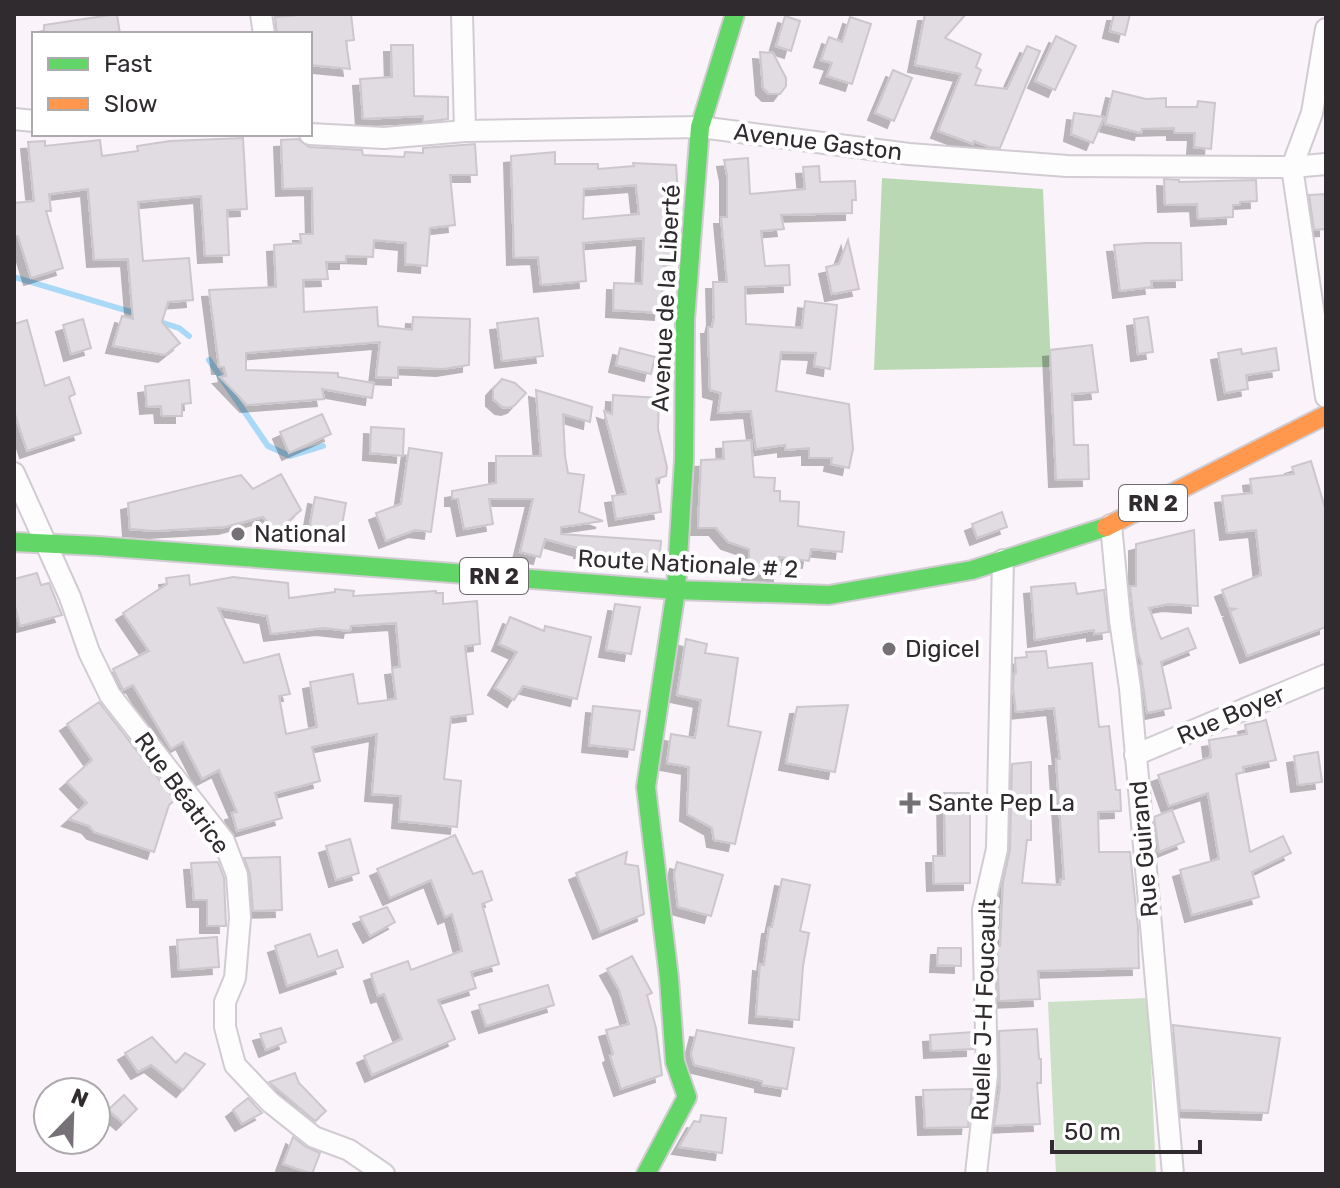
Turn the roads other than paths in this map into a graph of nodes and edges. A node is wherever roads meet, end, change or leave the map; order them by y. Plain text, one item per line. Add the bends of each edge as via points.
1 (462, 14) edge
2 (735, 14) edge
3 (1326, 29) edge
4 (700, 127) junction
5 (465, 131) junction
6 (312, 134) edge
7 (1326, 164) edge
8 (1292, 167) junction
9 (1326, 397) edge
10 (1326, 415) edge
11 (14, 473) edge
12 (1111, 525) junction
13 (14, 542) edge
14 (45, 543) junction
15 (1003, 560) junction
16 (676, 590) junction
17 (1326, 675) edge
18 (1135, 755) junction
19 (384, 1174) edge
20 (646, 1174) edge
21 (976, 1174) edge
22 (1173, 1174) edge

1 - 5 street
2 - 4 main road, Avenue de la Liberté
3 - 8 street via 1312,113
4 - 5 street, Avenue Gaston
4 - 8 street, Avenue Gaston via 909,154 1067,166
4 - 16 main road, Avenue de la Liberté via 685,320
5 - 6 street, Avenue Gaston via 384,138
7 - 8 street, Avenue Gaston
8 - 9 street
10 - 12 main road, Route Nationale # 2 / RN 2
11 - 14 street, Rue Béatrice
12 - 15 main road, Route Nationale # 2 / RN 2
12 - 18 street, Rue Guirand
13 - 14 main road, Route Nationale # 2 / RN 2
14 - 16 main road, Route Nationale # 2 / RN 2
14 - 19 street, Rue Béatrice via 110,695 224,841 237,875 235,978 225,1002 235,1065 314,1137 349,1150
15 - 16 main road, Route Nationale # 2 / RN 2 via 829,595
15 - 21 street, Ruelle J-H Foucault via 997,849 983,910 987,1075
16 - 20 main road, Avenue de la Liberté via 646,787 675,1062 687,1097
17 - 18 street, Rue Boyer
18 - 22 street, Rue Guirand

